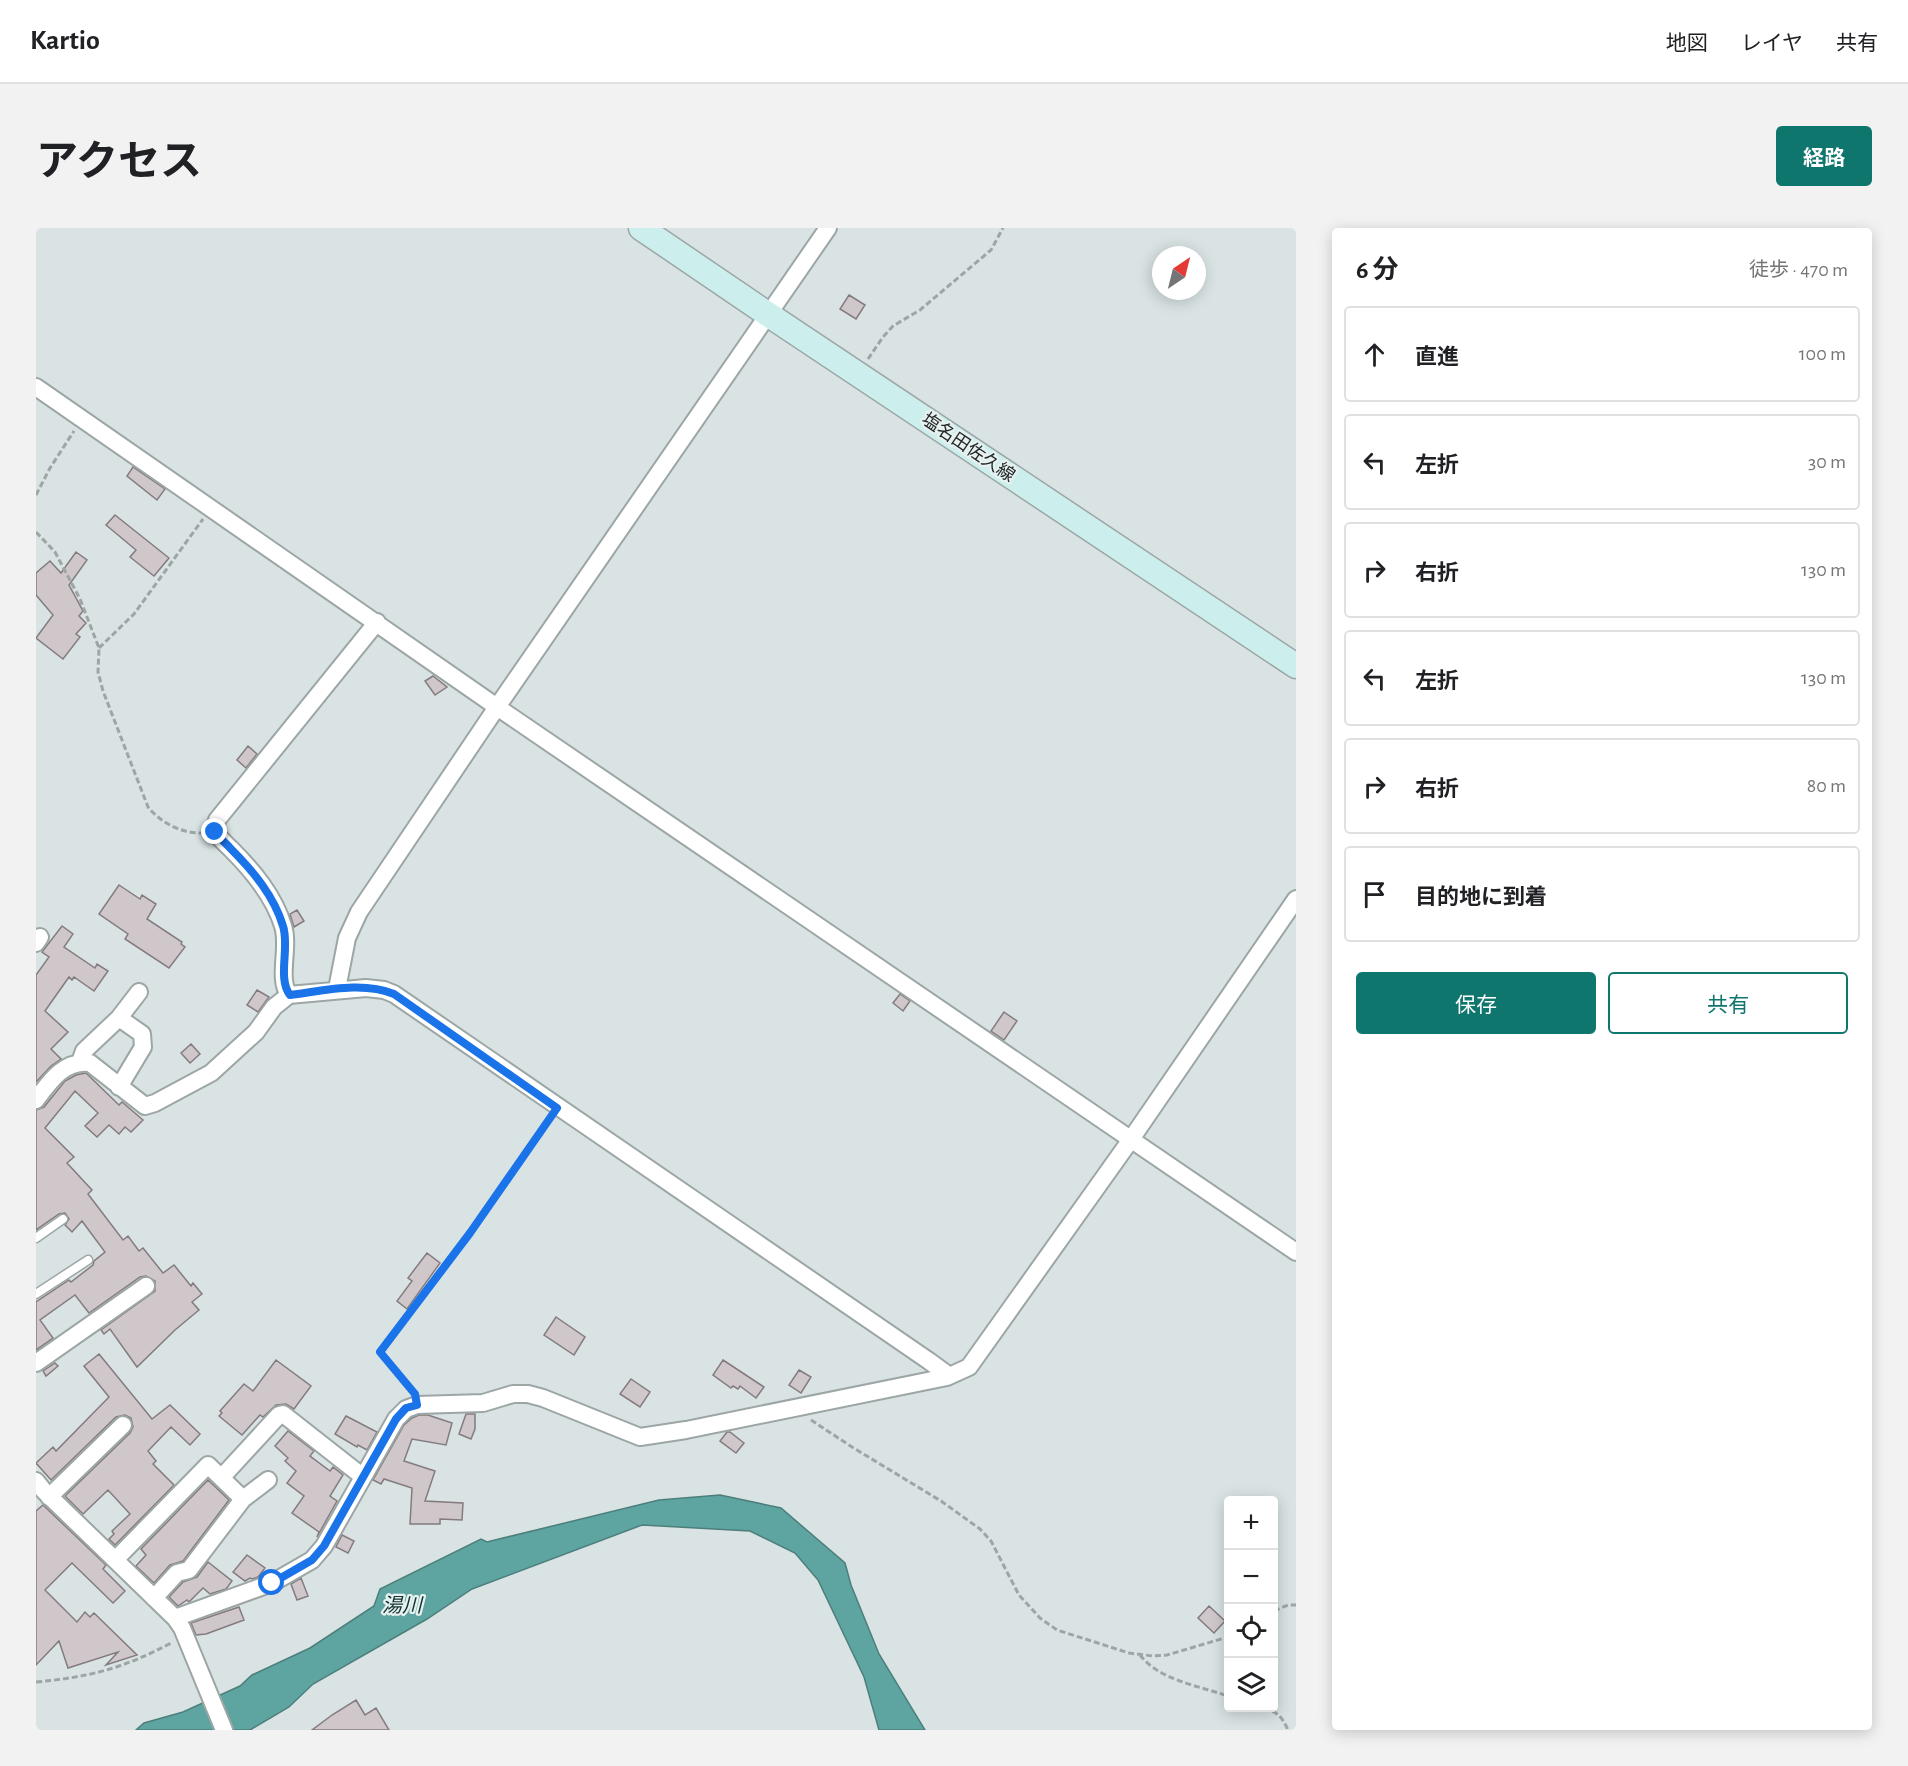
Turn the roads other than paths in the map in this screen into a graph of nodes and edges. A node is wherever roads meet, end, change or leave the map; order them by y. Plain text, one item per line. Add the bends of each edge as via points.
1 (641, 228) edge
2 (828, 228) edge
3 (769, 315) junction
4 (36, 387) edge
5 (377, 622) junction
6 (1294, 661) edge
7 (497, 707) junction
8 (1296, 899) edge
9 (337, 989) junction
10 (139, 992) dead end
11 (290, 995) junction
12 (119, 1018) junction
13 (80, 1062) junction
14 (119, 1087) junction
15 (36, 1100) edge
16 (1131, 1139) junction
17 (63, 1219) dead end
18 (36, 1238) edge
19 (1296, 1252) edge
20 (88, 1260) dead end
21 (146, 1286) dead end
22 (36, 1294) edge
23 (36, 1363) edge
24 (948, 1377) junction
25 (123, 1425) dead end
26 (362, 1476) junction
27 (222, 1477) junction
28 (268, 1480) dead end
29 (41, 1492) edge
30 (243, 1499) junction
31 (115, 1560) junction
32 (154, 1598) junction
33 (175, 1618) junction
34 (224, 1730) edge

1 - 3 main road, 塩名田佐久線
2 - 3 street
3 - 6 main road, 塩名田佐久線
3 - 7 street
4 - 5 street
5 - 7 street
5 - 11 street via 217,820 215,832 273,900 284,928 284,979
7 - 9 street via 359,912 347,938
7 - 16 street
8 - 16 street
9 - 11 street
9 - 24 street via 375,988 394,994
10 - 12 street
11 - 14 street via 211,1073 145,1106
12 - 13 street via 84,1051
12 - 14 street via 142,1034 143,1047
13 - 14 street via 90,1064
13 - 15 street via 53,1077
16 - 19 street
16 - 24 street via 976,1360
17 - 18 lane
20 - 22 lane
21 - 23 street
24 - 26 street via 640,1437 528,1394 483,1403 417,1405 406,1408 396,1419
25 - 29 street
26 - 27 street via 283,1414
26 - 33 street via 324,1546 312,1560 272,1583
27 - 30 street
27 - 31 street via 208,1465
28 - 30 street
29 - 31 street
30 - 32 street via 189,1570 177,1573
31 - 32 street
32 - 33 street
33 - 34 street

